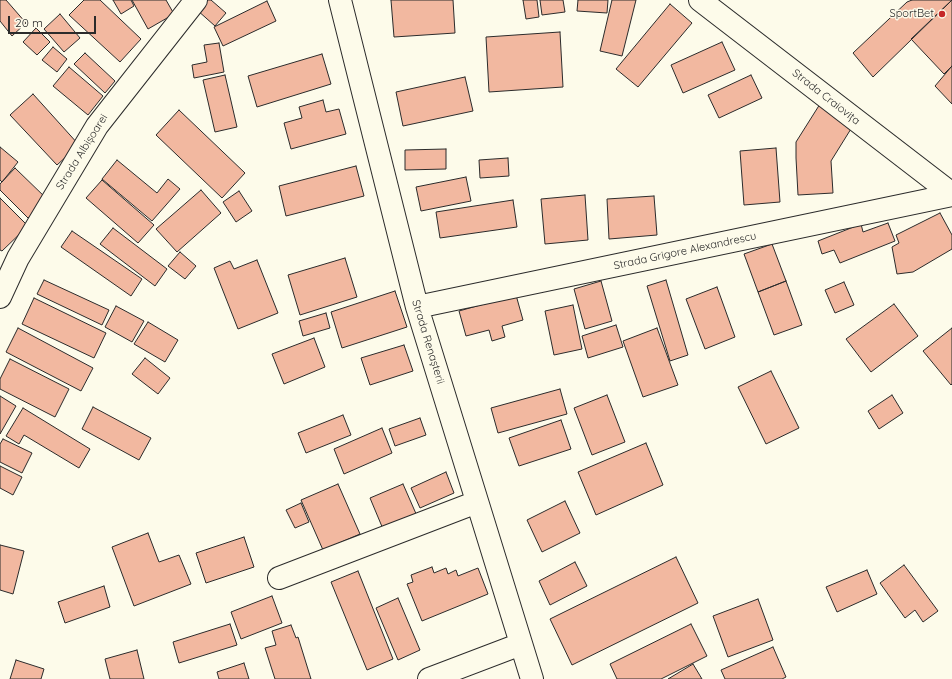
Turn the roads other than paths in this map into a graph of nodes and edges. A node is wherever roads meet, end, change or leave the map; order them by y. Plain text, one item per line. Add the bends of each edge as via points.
1 (196, 0) edge
2 (340, 0) edge
3 (700, 0) edge
4 (952, 195) edge
5 (0, 297) edge
6 (417, 307) junction
7 (478, 502) junction
8 (278, 578) dead end
9 (521, 644) junction
10 (430, 679) edge
11 (532, 679) edge

1 - 5 street, Strada Albișoarei via 97,126 18,258
2 - 6 street, Strada Renașterii
3 - 4 street, Strada Craiovița
4 - 6 street, Strada Grigore Alexandrescu
6 - 7 street, Strada Renașterii
7 - 8 street
7 - 9 street, Strada Renașterii
9 - 10 street
9 - 11 street, Strada Renașterii

